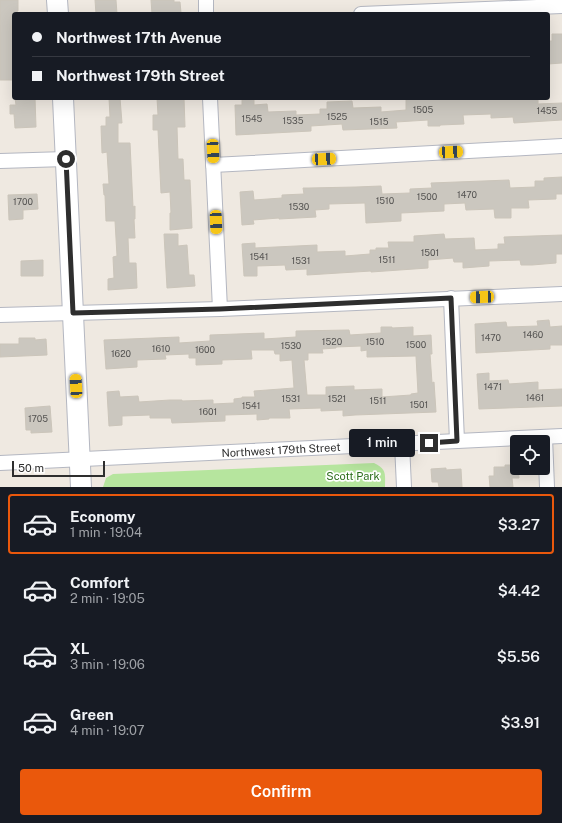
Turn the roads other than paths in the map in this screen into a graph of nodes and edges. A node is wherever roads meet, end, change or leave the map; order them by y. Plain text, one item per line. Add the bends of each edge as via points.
1 (57, 0) edge
2 (206, 0) edge
3 (562, 6) edge
4 (58, 12) edge
5 (206, 12) edge
6 (411, 12) edge
7 (63, 100) edge
8 (210, 100) edge
9 (562, 146) edge
10 (66, 159) junction
11 (0, 161) edge
12 (214, 165) junction
13 (562, 294) edge
14 (451, 298) junction
15 (220, 309) junction
16 (73, 313) junction
17 (0, 316) edge
18 (562, 436) edge
19 (550, 437) edge
20 (510, 439) edge
21 (457, 441) junction
22 (402, 444) junction
23 (80, 460) junction
24 (0, 463) edge
25 (547, 475) edge
26 (81, 487) edge
27 (404, 487) edge
28 (547, 487) edge

1 - 4 street
2 - 5 street
3 - 6 street
7 - 10 street
8 - 12 street
9 - 12 street
10 - 11 street
10 - 16 street
12 - 15 street
13 - 14 street
14 - 15 street
14 - 21 street
15 - 16 street
16 - 17 street
16 - 23 street
18 - 19 street, Northwest 179th Street
20 - 21 street, Northwest 179th Street
21 - 22 street, Northwest 179th Street
22 - 23 street, Northwest 179th Street
22 - 27 street
23 - 24 street, Northwest 179th Street
23 - 26 street
25 - 28 street

